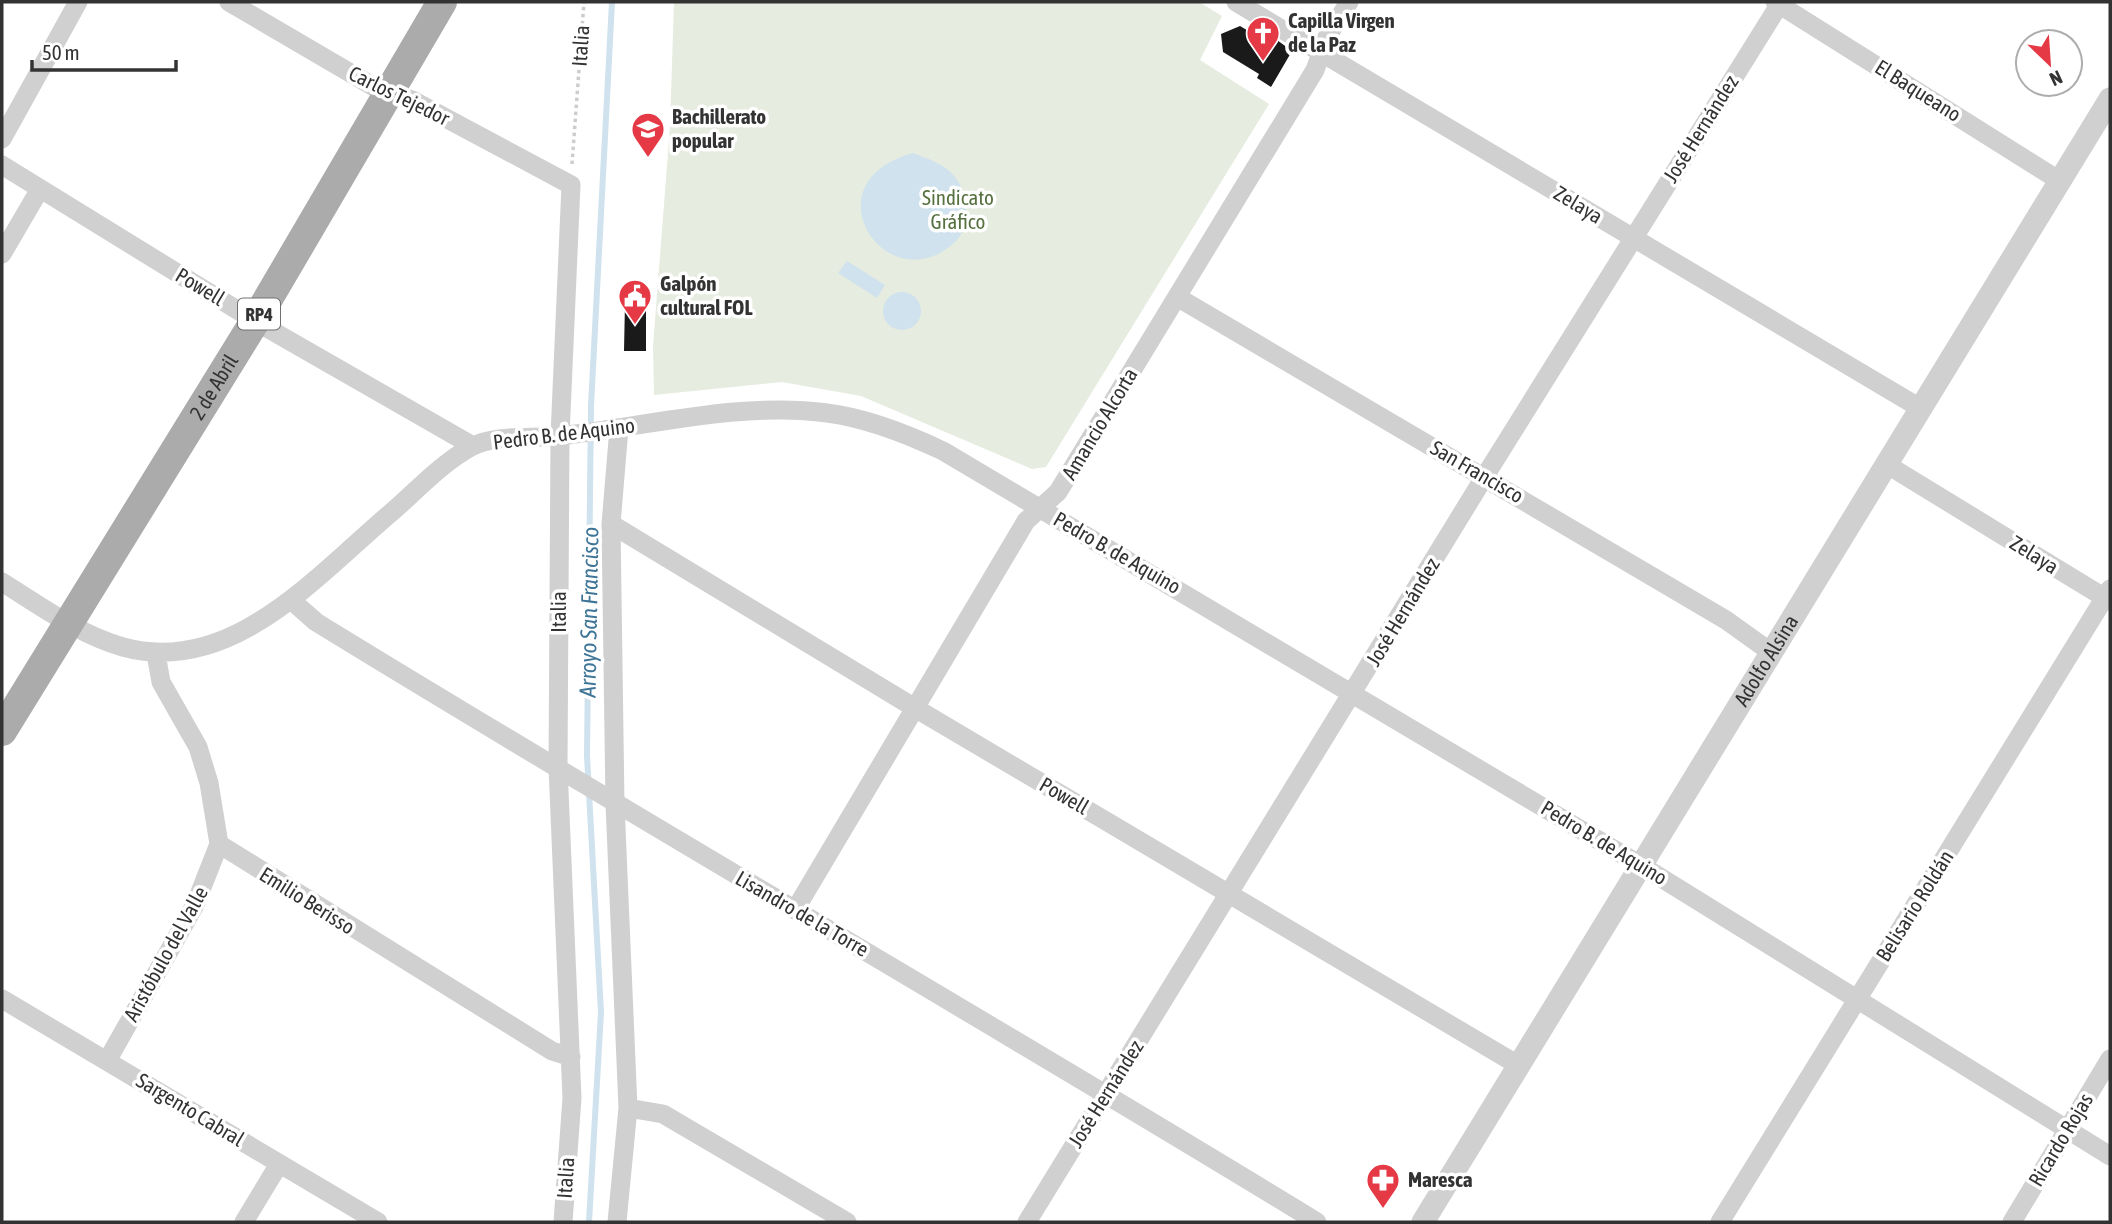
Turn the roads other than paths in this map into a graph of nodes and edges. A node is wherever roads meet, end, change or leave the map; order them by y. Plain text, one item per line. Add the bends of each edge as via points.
1 (78, 2) edge
2 (229, 2) edge
3 (442, 2) edge
4 (1237, 2) edge
5 (1349, 2) edge
6 (1778, 3) edge
7 (1322, 52) junction
8 (391, 94) junction
9 (2110, 99) edge
10 (2, 139) edge
11 (2, 165) edge
12 (2060, 181) junction
13 (571, 185) joint
14 (40, 189) junction
15 (1632, 238) junction
16 (2, 254) edge
17 (1177, 297) junction
18 (255, 321) junction
19 (1920, 408) junction
20 (611, 428) junction
21 (566, 435) junction
22 (473, 446) junction
23 (1886, 464) junction
24 (1485, 477) junction
25 (1039, 508) junction
26 (611, 524) junction
27 (2, 582) edge
28 (2108, 596) edge
29 (291, 600) junction
30 (67, 621) junction
31 (1772, 653) junction
32 (156, 654) junction
33 (1354, 693) junction
34 (915, 708) junction
35 (2, 731) edge
36 (565, 772) junction
37 (608, 799) junction
38 (219, 844) junction
39 (1642, 866) junction
40 (1231, 893) junction
41 (795, 910) junction
42 (1858, 998) junction
43 (2, 999) edge
44 (571, 1057) junction
45 (2110, 1059) edge
46 (107, 1061) junction
47 (1518, 1065) junction
48 (1106, 1093) junction
49 (628, 1108) junction
50 (2066, 1130) junction
51 (2110, 1156) edge
52 (279, 1164) junction
53 (244, 1222) edge
54 (378, 1222) edge
55 (562, 1222) edge
56 (617, 1222) edge
57 (847, 1222) edge
58 (1027, 1222) edge
59 (1317, 1222) edge
60 (1423, 1222) edge
61 (1720, 1222) edge
62 (2012, 1222) edge

1 - 10 street
2 - 8 street, Carlos Tejedor
3 - 8 main road, 2 de Abril / RP4
4 - 7 street, Zelaya
5 - 7 street, Amancio Alcorta
6 - 12 street, El Baqueano
6 - 15 street, José Hernández
7 - 15 street, Zelaya
7 - 17 street, Amancio Alcorta
8 - 13 street, Carlos Tejedor via 412,100
8 - 18 main road, 2 de Abril / RP4
9 - 12 street, Adolfo Alsina
11 - 14 street, Powell
12 - 19 street, Adolfo Alsina
13 - 21 street, Italia
14 - 16 street
14 - 18 street, Powell
15 - 19 street, Zelaya
15 - 24 street, José Hernández
17 - 24 street, San Francisco
17 - 25 street, Amancio Alcorta via 1058,492
18 - 22 street, Powell
18 - 30 main road, 2 de Abril / RP4
19 - 23 street, Adolfo Alsina
20 - 21 street, Pedro B. de Aquino
20 - 25 street, Pedro B. de Aquino via 723,415 827,413 909,435
20 - 26 street
21 - 22 street, Pedro B. de Aquino
21 - 36 street, Italia
22 - 29 street, Pedro B. de Aquino
23 - 28 street, Zelaya
23 - 31 street, Adolfo Alsina
24 - 31 street, San Francisco via 1726,620
24 - 33 street, José Hernández
25 - 33 street, Pedro B. de Aquino
25 - 34 street, Amancio Alcorta via 1026,521
26 - 34 street, Powell
26 - 37 street
27 - 30 street
28 - 42 street, Belisario Roldán
29 - 32 street, Pedro B. de Aquino via 212,645
29 - 36 street, Lisandro de la Torre via 316,622
30 - 32 street, Pedro B. de Aquino via 120,646
30 - 35 main road, 2 de Abril / RP4
31 - 39 street, Adolfo Alsina
32 - 38 street via 161,682 198,747
33 - 39 street, Pedro B. de Aquino
33 - 40 street, José Hernández
34 - 40 street, Powell
34 - 41 street, Amancio Alcorta
36 - 37 street, Lisandro de la Torre
36 - 44 street, Italia
37 - 41 street, Lisandro de la Torre
37 - 49 street
38 - 44 street, Emilio Berisso via 552,1051
38 - 46 street, Aristóbulo del Valle via 195,905
39 - 42 street, Pedro B. de Aquino
39 - 47 street, Adolfo Alsina
40 - 47 street, Powell
40 - 48 street, José Hernández
41 - 48 street, Lisandro de la Torre
42 - 50 street, Pedro B. de Aquino
42 - 61 street, Belisario Roldán
43 - 46 street, Sargento Cabral
44 - 55 street, Italia
45 - 50 street, Ricardo Rojas
46 - 52 street, Sargento Cabral
47 - 60 street, Adolfo Alsina
48 - 58 street, José Hernández
48 - 59 street, Lisandro de la Torre
49 - 56 street
49 - 57 street via 663,1114
50 - 51 street, Pedro B. de Aquino
50 - 62 street, Ricardo Rojas
52 - 53 street
52 - 54 street, Sargento Cabral

